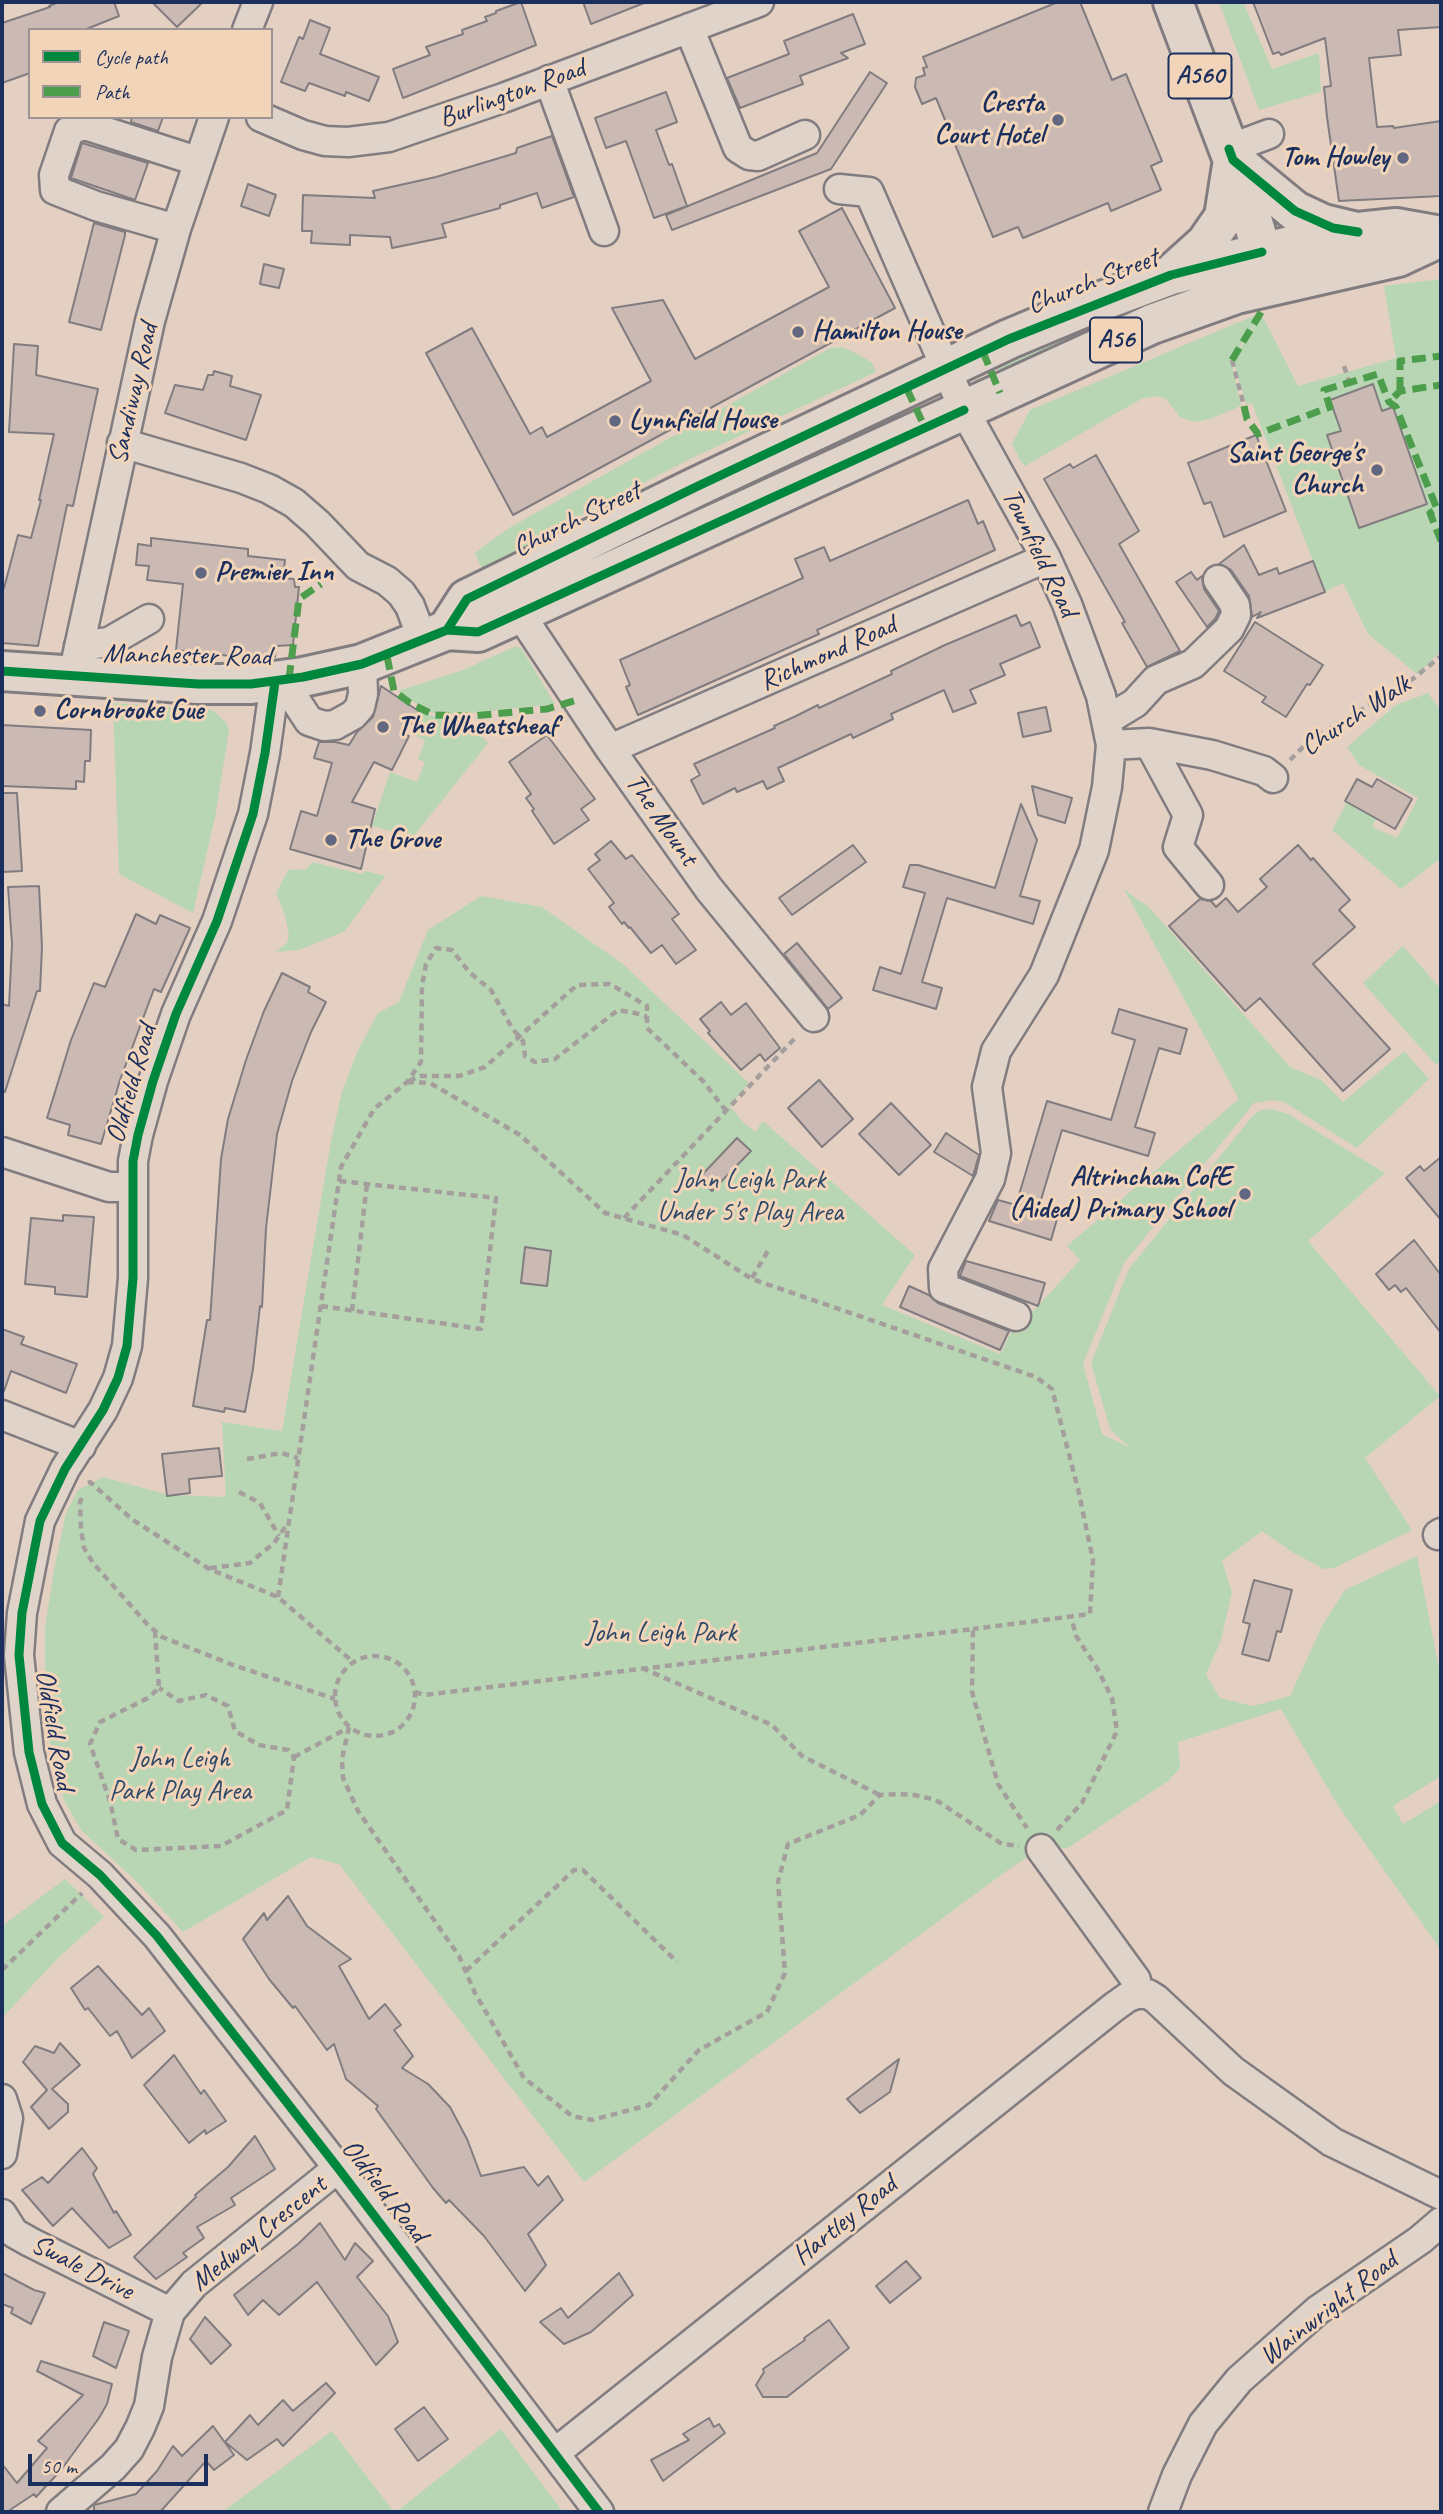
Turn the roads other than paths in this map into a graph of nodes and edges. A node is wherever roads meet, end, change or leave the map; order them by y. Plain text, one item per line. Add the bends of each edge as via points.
1 (258, 2) edge
2 (759, 2) edge
3 (1173, 2) edge
4 (248, 28) edge
5 (689, 28) junction
6 (550, 80) junction
7 (213, 119) edge
8 (266, 119) edge
9 (1269, 134) dead end
10 (806, 135) dead end
11 (1231, 155) junction
12 (197, 161) junction
13 (839, 189) dead end
14 (176, 229) junction
15 (604, 231) dead end
16 (1358, 232) junction
17 (1441, 237) edge
18 (1267, 269) junction
19 (1171, 275) junction
20 (948, 369) junction
21 (964, 410) junction
22 (122, 443) junction
23 (1046, 558) junction
24 (1218, 580) dead end
25 (520, 614) junction
26 (133, 623) dead end
27 (435, 636) junction
28 (76, 661) junction
29 (362, 664) junction
30 (2, 671) edge
31 (282, 681) junction
32 (1109, 733) junction
33 (1149, 743) junction
34 (610, 749) junction
35 (1273, 778) road end
36 (1209, 885) dead end
37 (814, 1017) road end
38 (2, 1152) edge
39 (132, 1187) junction
40 (1016, 1315) dead end
41 (2, 1415) edge
42 (81, 1446) junction
43 (1041, 1849) road end
44 (1137, 1994) junction
45 (2, 2099) edge
46 (2, 2154) edge
47 (338, 2168) junction
48 (1441, 2195) edge
49 (3, 2220) edge
50 (1441, 2222) edge
51 (170, 2312) junction
52 (556, 2452) junction
53 (61, 2512) edge
54 (599, 2512) edge
55 (1163, 2512) edge

1 - 4 street
2 - 5 street, Burlington Road
3 - 11 highway, A560
5 - 6 street, Burlington Road
5 - 10 street via 738,148 758,156
6 - 8 street, Burlington Road via 377,140 314,139
6 - 15 street
7 - 12 street, Sandiway Road
9 - 11 street
11 - 16 highway, A560 via 1295,211 1333,228
11 - 18 highway, A560
11 - 19 highway via 1223,217 1206,243
12 - 14 street, Sandiway Road
12 - 14 street via 80,125 69,131 54,175 55,190
13 - 20 street, Townfield Road via 869,192
14 - 22 street, Sandiway Road
16 - 17 highway, Church Street / A56 via 1396,228
16 - 18 highway, Church Street / A56
17 - 18 highway, Church Street / A56 via 1398,257
18 - 19 highway, Church Street / A56
18 - 21 highway, Church Street / A56 via 1226,297 1152,324
19 - 20 highway, Church Street / A56 via 1009,339
20 - 21 street, Townfield Road
20 - 27 highway, Church Street / A56 via 467,599
21 - 23 street, Townfield Road
21 - 25 highway, Church Street / A56
22 - 27 street via 241,478 294,503 358,566 401,593
22 - 28 street, Sandiway Road
23 - 32 street, Townfield Road via 1082,643
23 - 34 street, Richmond Road
24 - 32 street via 1235,605 1237,615 1228,629 1193,664 1156,680
25 - 27 highway, Church Street / A56 via 478,632
25 - 34 street, The Mount
26 - 28 street
27 - 29 highway, Manchester Road / A56
28 - 30 highway, Manchester Road / A56
28 - 31 highway, Manchester Road / A56 via 198,684
29 - 31 highway, Manchester Road / A56
29 - 31 street via 360,707 335,725 309,721
31 - 39 street, Oldfield Road via 253,814 217,921 176,1014 153,1081 138,1135
32 - 33 street, Church Walk
32 - 40 street via 1107,787 1094,850 1044,975 996,1051 987,1087 996,1153 989,1179 943,1269 944,1288
33 - 35 street, Church Walk via 1212,755
33 - 36 street via 1188,815 1178,847
34 - 37 street, The Mount via 709,889
38 - 39 street via 109,1187
39 - 42 street, Oldfield Road via 133,1278 127,1346 118,1378
41 - 42 street
42 - 47 street, Oldfield Road via 40,1521 22,1613 22,1697 29,1752 43,1804 62,1843 100,1875 157,1936
43 - 44 street via 1136,1980
44 - 48 street via 1156,1999 1233,2071 1332,2142
44 - 52 street, Hartley Road via 1114,2007
45 - 46 street via 8,2118
47 - 51 street, Medway Crescent via 194,2284
47 - 52 street, Oldfield Road
49 - 51 street, Swale Drive via 30,2242
50 - 55 street, Wainwright Road via 1318,2310 1239,2380 1203,2424
51 - 53 street, Medway Crescent via 149,2406 129,2449
52 - 54 street, Oldfield Road

